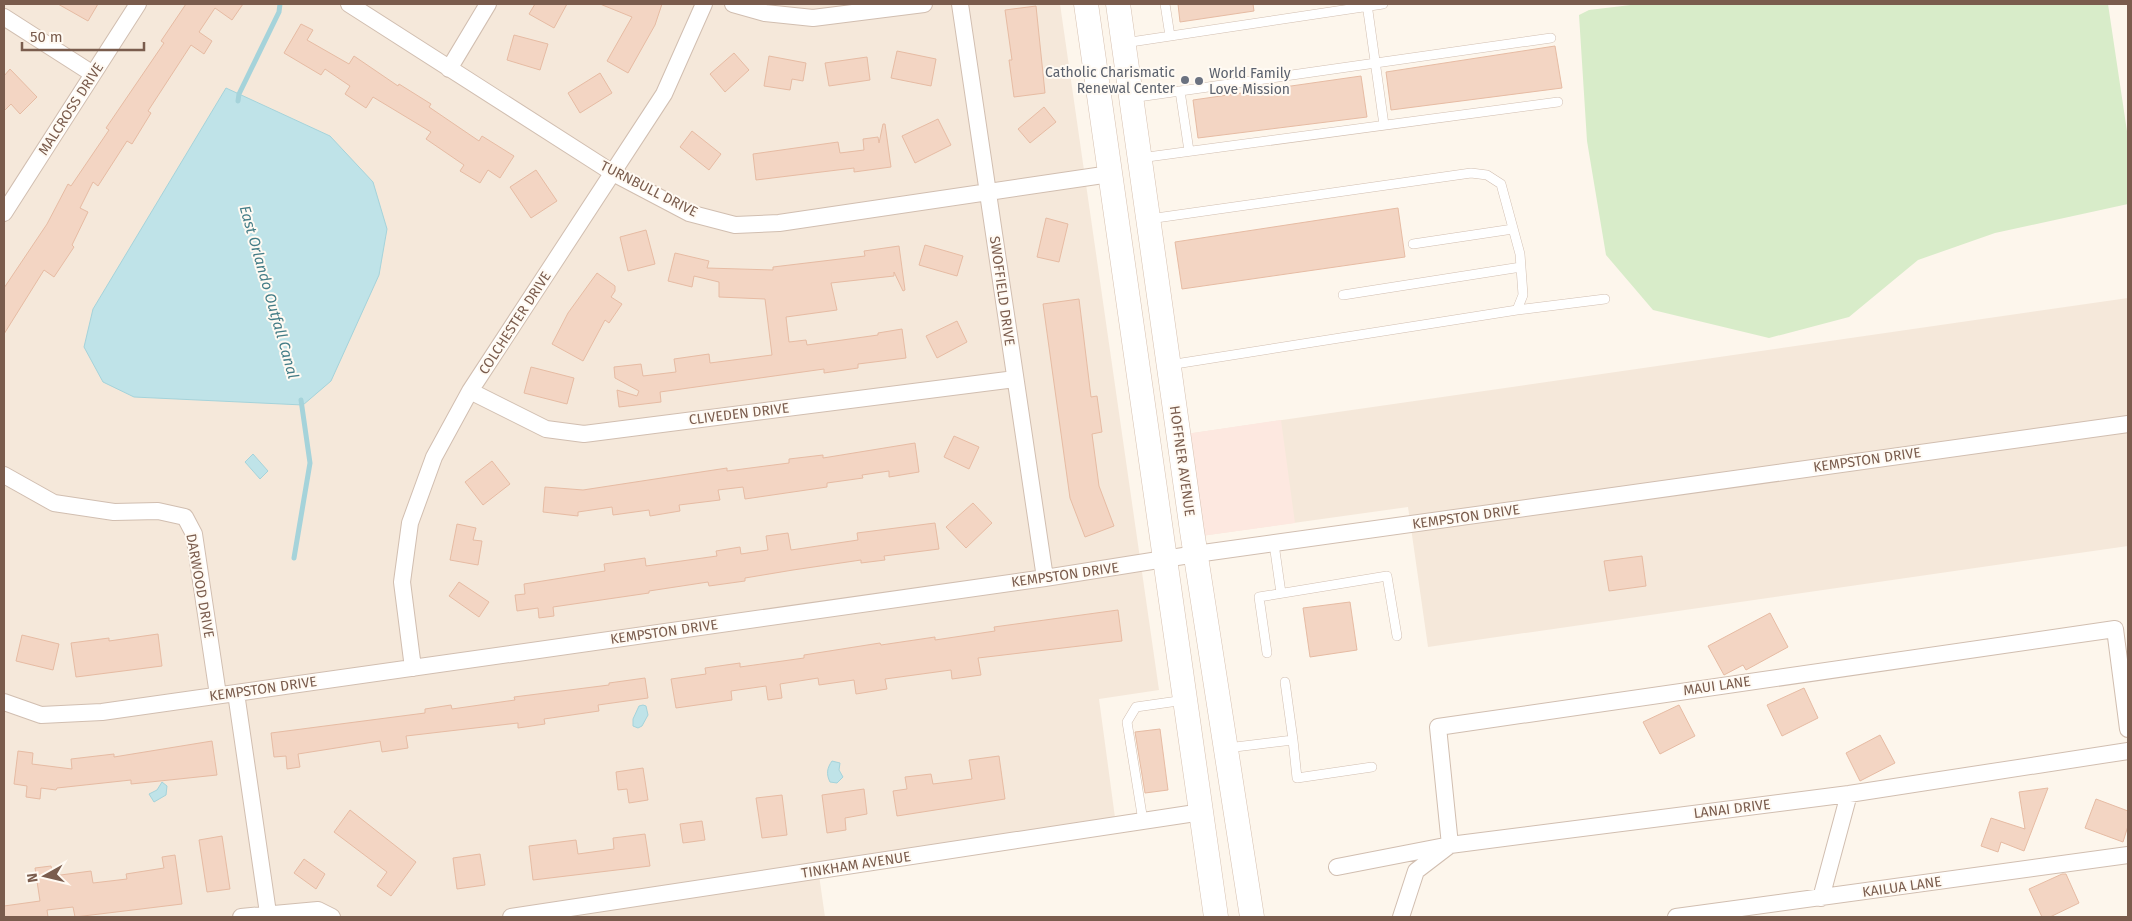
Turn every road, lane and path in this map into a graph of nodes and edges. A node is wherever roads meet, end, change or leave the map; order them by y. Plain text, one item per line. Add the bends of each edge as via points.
1 (138, 4) edge
2 (349, 4) edge
3 (488, 4) edge
4 (704, 4) edge
5 (732, 4) edge
6 (924, 4) edge
7 (960, 4) edge
8 (1086, 4) edge
9 (1094, 4) edge
10 (1118, 4) edge
11 (1165, 4) edge
12 (1383, 4) edge
13 (1367, 5) edge
14 (4, 16) edge
15 (1170, 36) junction
16 (1551, 38) dead end
17 (1123, 43) junction
18 (1375, 63) junction
19 (449, 69) junction
20 (94, 74) junction
21 (1180, 91) junction
22 (1131, 98) junction
23 (1558, 102) dead end
24 (1384, 125) junction
25 (1188, 151) junction
26 (1140, 158) junction
27 (613, 173) junction
28 (1110, 174) junction
29 (987, 192) junction
30 (4, 213) edge
31 (1148, 213) junction
32 (1513, 229) junction
33 (1412, 244) dead end
34 (1521, 267) junction
35 (1343, 295) dead end
36 (1605, 298) dead end
37 (1517, 310) junction
38 (1168, 365) junction
39 (1015, 379) junction
40 (470, 391) junction
41 (2128, 424) edge
42 (4, 475) edge
43 (1274, 544) junction
44 (1196, 554) junction
45 (1166, 559) junction
46 (1045, 578) junction
47 (1281, 593) junction
48 (1397, 636) dead end
49 (1267, 653) dead end
50 (412, 668) junction
51 (1285, 682) dead end
52 (236, 693) junction
53 (218, 696) junction
54 (1186, 700) junction
55 (4, 702) edge
56 (2128, 730) edge
57 (1293, 740) junction
58 (1227, 748) junction
59 (2128, 751) edge
60 (1372, 767) dead end
61 (1849, 794) junction
62 (1202, 812) junction
63 (1143, 821) junction
64 (1450, 845) junction
65 (2128, 855) edge
66 (1337, 867) dead end
67 (1821, 898) junction
68 (1764, 912) edge
69 (268, 913) junction
70 (241, 917) edge
71 (332, 917) edge
72 (511, 917) edge
73 (1216, 917) edge
74 (1228, 917) edge
75 (1252, 917) edge
76 (1401, 917) edge
77 (1676, 917) edge

1 - 20 street, MALCROSS DRIVE
2 - 19 street, TURNBULL DRIVE
3 - 19 street
4 - 27 street, COLCHESTER DRIVE via 664,94
5 - 6 street via 764,13 814,18
7 - 29 street, SWOFFIELD DRIVE
8 - 28 main road
9 - 31 main road via 1098,11 1123,185 1133,201
10 - 17 main road, HOFFNER AVENUE
11 - 15 lane
12 - 13 lane
13 - 15 lane
13 - 18 lane
14 - 20 street
15 - 17 lane
16 - 18 lane
17 - 22 main road, HOFFNER AVENUE
18 - 21 lane
18 - 24 lane
19 - 27 street, TURNBULL DRIVE
20 - 30 street, MALCROSS DRIVE
21 - 22 lane
21 - 25 lane
22 - 26 main road, HOFFNER AVENUE
23 - 24 lane
24 - 25 lane
25 - 26 lane
26 - 31 main road, HOFFNER AVENUE
27 - 29 street, TURNBULL DRIVE via 689,213 734,224 779,223
27 - 40 street, COLCHESTER DRIVE
28 - 29 street, TURNBULL DRIVE
28 - 45 main road
29 - 39 street, SWOFFIELD DRIVE
31 - 32 lane via 1471,173 1487,175 1501,184
31 - 38 main road, HOFFNER AVENUE
32 - 33 lane
32 - 34 lane
34 - 35 lane
34 - 37 lane via 1523,295
36 - 37 lane
37 - 38 lane
38 - 44 main road, HOFFNER AVENUE
39 - 40 street, CLIVEDEN DRIVE via 584,434 546,428
39 - 46 street, SWOFFIELD DRIVE
40 - 50 street, COLCHESTER DRIVE via 434,457 410,523 402,582
41 - 43 street, KEMPSTON DRIVE
42 - 53 street, DARWOOD DRIVE via 54,503 114,512 158,510 185,517 194,534
43 - 44 street, KEMPSTON DRIVE
43 - 47 lane
44 - 45 street, KEMPSTON DRIVE
44 - 58 main road, HOFFNER AVENUE
45 - 46 street, KEMPSTON DRIVE
45 - 54 main road
46 - 50 street, KEMPSTON DRIVE
47 - 48 lane via 1387,576
47 - 49 lane via 1259,597
50 - 52 street, KEMPSTON DRIVE
51 - 57 lane
52 - 53 street, KEMPSTON DRIVE
52 - 69 street
53 - 55 street, KEMPSTON DRIVE via 102,712 41,715
54 - 62 main road
54 - 63 lane via 1136,707 1127,722
56 - 64 street, MAUI LANE via 2115,629 1438,727
57 - 58 lane
57 - 60 lane via 1297,778
58 - 75 main road, HOFFNER AVENUE
59 - 61 street, LANAI DRIVE
61 - 64 street, LANAI DRIVE
61 - 67 street
62 - 63 street, TINKHAM AVENUE
62 - 73 main road
62 - 74 main road via 1221,874
63 - 72 street, TINKHAM AVENUE
64 - 66 street, LANAI DRIVE
64 - 76 street via 1416,871
65 - 67 street, KAILUA LANE
67 - 68 street, KAILUA LANE
68 - 77 street, KAILUA LANE
69 - 70 street
69 - 71 street via 318,910

